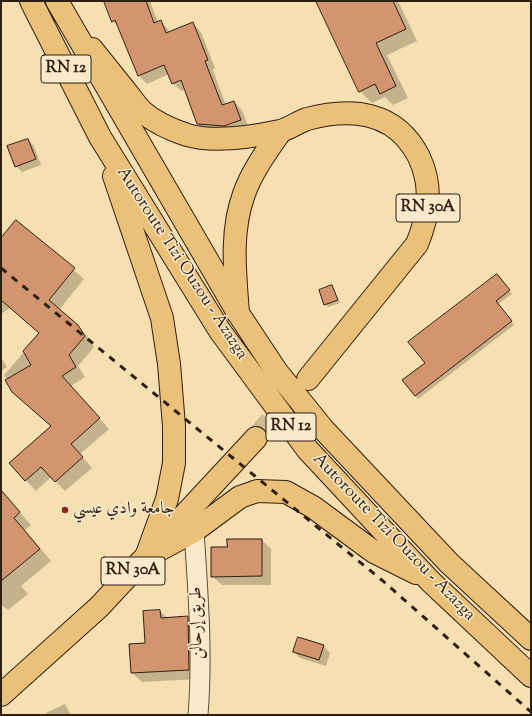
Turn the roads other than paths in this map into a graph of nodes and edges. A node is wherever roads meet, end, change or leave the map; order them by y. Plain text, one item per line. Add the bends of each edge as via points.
1 (31, 1) edge
2 (62, 10) edge
3 (281, 131) junction
4 (100, 137) junction
5 (238, 313) junction
6 (308, 380) tunnel mouth
7 (256, 438) tunnel mouth
8 (194, 531) junction
9 (146, 557) junction
10 (430, 581) junction
11 (531, 639) edge
12 (531, 676) edge
13 (1, 695) edge
14 (198, 715) edge

1 - 4 main road, Autoroute Tizi Ouzou - Azazga / RN 12
2 - 3 main road, RN 30A via 144,112 167,128 188,135 223,139
2 - 5 main road, Autoroute Tizi Ouzou - Azazga / RN 12
3 - 5 main road via 254,171 237,218 234,272
3 - 6 main road, RN 30A via 305,120 331,113 374,116 402,134 414,148 423,165 428,183 427,218 417,244
4 - 9 main road via 162,318 169,364 174,463 167,499
4 - 10 main road, Autoroute Tizi Ouzou - Azazga / RN 12 via 220,331 307,449
5 - 11 main road, Autoroute Tizi Ouzou - Azazga / RN 12 via 277,372 323,428 450,563
7 - 9 main road, RN 30A
8 - 9 main road
8 - 10 main road via 240,497 257,490 286,492 313,506 374,552
8 - 14 street, طريق إرحالن via 198,593
9 - 13 main road, RN 30A via 99,607
10 - 12 main road, Autoroute Tizi Ouzou - Azazga / RN 12

